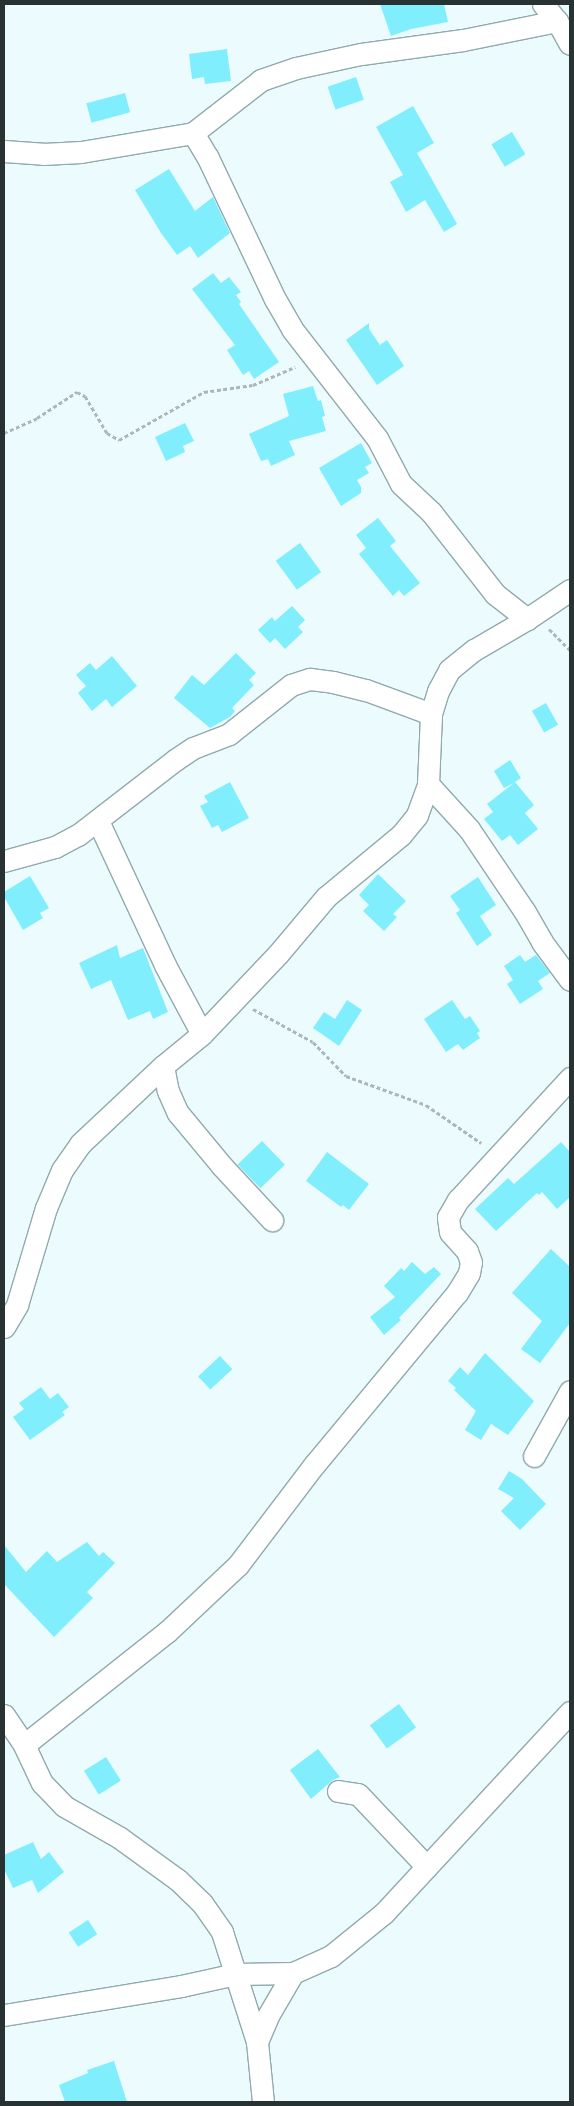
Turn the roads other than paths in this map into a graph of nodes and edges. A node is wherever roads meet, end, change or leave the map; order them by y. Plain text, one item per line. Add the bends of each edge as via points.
1 (543, 4) edge
2 (557, 20) junction
3 (570, 44) edge
4 (193, 133) junction
5 (4, 151) edge
6 (570, 590) edge
7 (531, 617) junction
8 (431, 714) junction
9 (428, 784) junction
10 (98, 821) junction
11 (4, 861) edge
12 (570, 980) edge
13 (202, 1034) junction
14 (163, 1066) junction
15 (570, 1078) edge
16 (272, 1220) dead end
17 (4, 1327) edge
18 (570, 1391) edge
19 (534, 1456) dead end
20 (570, 1712) edge
21 (4, 1715) edge
22 (24, 1745) junction
23 (338, 1791) dead end
24 (427, 1867) junction
25 (293, 1973) junction
26 (236, 1974) junction
27 (4, 2015) edge
28 (257, 2042) junction
29 (263, 2102) edge

1 - 2 street
2 - 3 street
2 - 4 street via 463,40 361,54 296,68 261,80
4 - 5 street via 81,152
4 - 7 street via 292,329 377,438 402,484 431,512 495,594
6 - 7 street
7 - 8 street via 474,650 449,670
8 - 9 street
8 - 10 street via 366,690 333,682 310,679 291,685 229,734 193,748 175,760
9 - 12 street via 469,829
9 - 13 street via 417,816 401,835 326,897 278,954
10 - 11 street via 55,847
10 - 13 street via 165,965
13 - 14 street
14 - 16 street via 168,1091 178,1113
14 - 17 street via 80,1144 62,1170 46,1208 17,1306
15 - 22 street via 458,1200 448,1217 450,1232 467,1251 471,1262 469,1273 457,1293 314,1465 238,1565 168,1631
18 - 19 street
20 - 24 street
21 - 22 street
22 - 26 street via 42,1783 64,1806 120,1838 178,1880 202,1903 222,1932
23 - 24 street via 358,1794
24 - 25 street via 384,1913 331,1956
25 - 26 street
25 - 28 street
26 - 27 street
26 - 28 street
28 - 29 street

